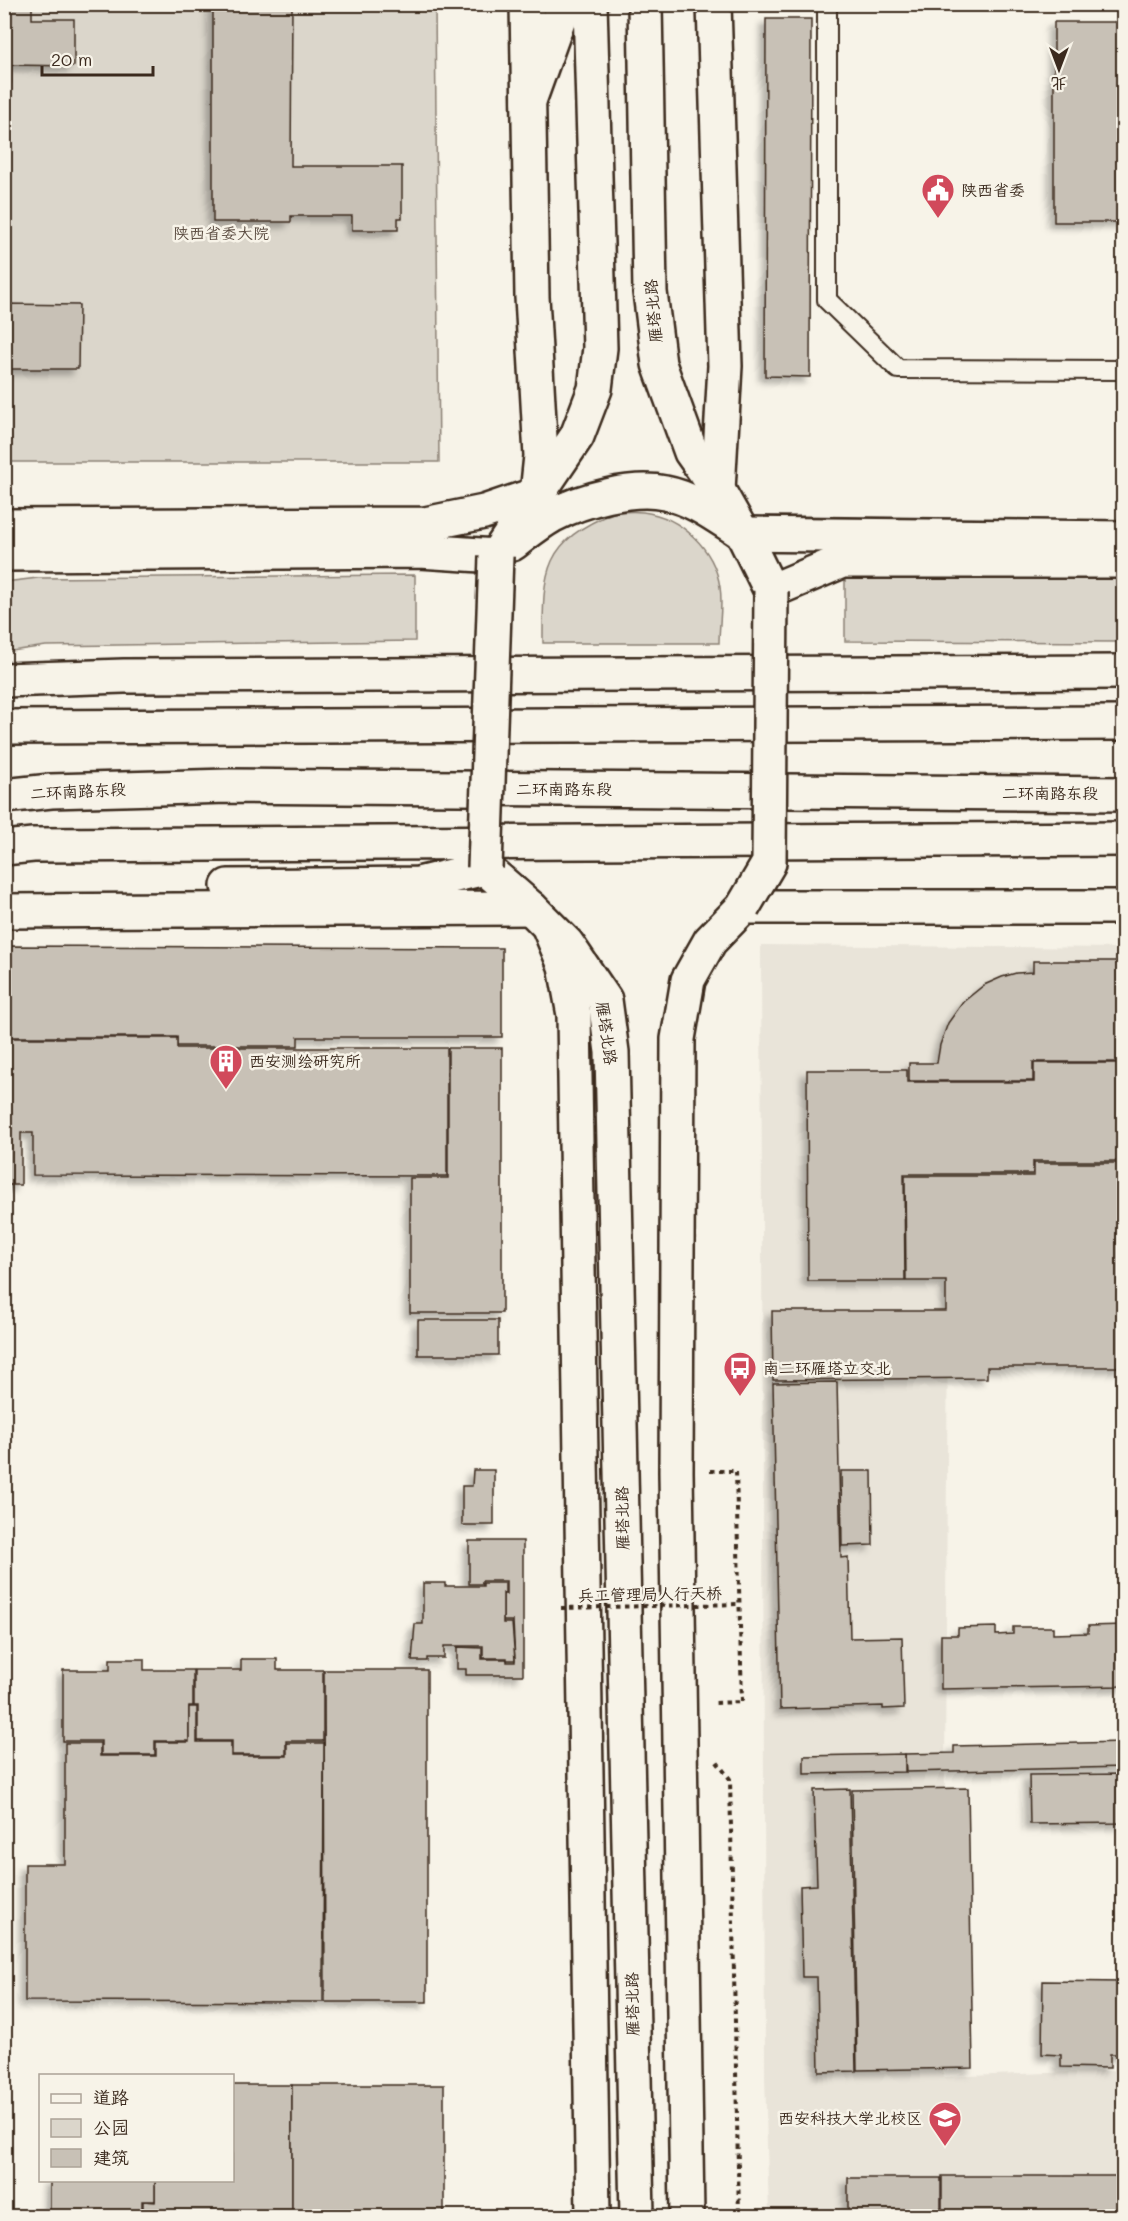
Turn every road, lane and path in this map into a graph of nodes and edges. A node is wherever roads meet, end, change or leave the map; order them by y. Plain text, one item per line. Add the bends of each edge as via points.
1 (527, 4) edge
2 (564, 4) edge
3 (590, 4) edge
4 (645, 4) edge
5 (714, 4) edge
6 (827, 4) edge
7 (528, 101) junction
8 (1124, 370) edge
9 (718, 490) junction
10 (537, 494) junction
11 (4, 526) edge
12 (743, 534) junction
13 (1124, 537) edge
14 (4, 554) edge
15 (496, 556) junction
16 (1124, 561) edge
17 (771, 591) junction
18 (1124, 672) edge
19 (4, 680) edge
20 (1124, 723) edge
21 (4, 727) edge
22 (1124, 794) edge
23 (4, 796) edge
24 (1124, 839) edge
25 (4, 848) edge
26 (485, 868) junction
27 (4, 887) edge
28 (743, 907) junction
29 (1124, 907) edge
30 (4, 911) edge
31 (539, 916) junction
32 (736, 1471) dead end
33 (740, 1604) junction
34 (561, 1608) dead end
35 (742, 1702) dead end
36 (716, 1760) dead end
37 (594, 2217) edge
38 (637, 2217) edge
39 (687, 2217) edge
40 (739, 2217) edge

1 - 7 main road
2 - 7 main road
3 - 10 main road via 600,348 595,389 577,436
4 - 9 main road, 雁塔北路 via 650,292 658,364 691,452
5 - 9 main road via 725,366
6 - 8 lane via 827,300 898,369
7 - 10 main road via 532,308 541,456
9 - 12 main road, 雁塔北路
10 - 11 main road via 484,512 425,524
10 - 15 main road
12 - 13 main road
12 - 15 main road via 693,502 664,493 635,491 553,515
12 - 17 main road, 雁塔北路
14 - 15 main road via 420,551
15 - 26 main road, bridge
16 - 17 main road via 842,561
17 - 28 main road, bridge via 769,863
18 - 19 main road via 136,676
20 - 21 main road
22 - 23 main road, 二环南路东段 via 228,786
24 - 25 main road via 33,844
26 - 27 main road via 418,884
26 - 31 main road, 雁塔北路
28 - 29 main road
28 - 39 main road via 710,940 688,980 678,1039 676,1472
30 - 31 main road
31 - 37 main road via 565,966 574,1015
31 - 38 main road, 雁塔北路 via 567,944 605,1000 612,1052
32 - 33 path
33 - 34 path, 兵工管理局人行天桥, bridge
33 - 35 path
36 - 40 path via 730,1779

